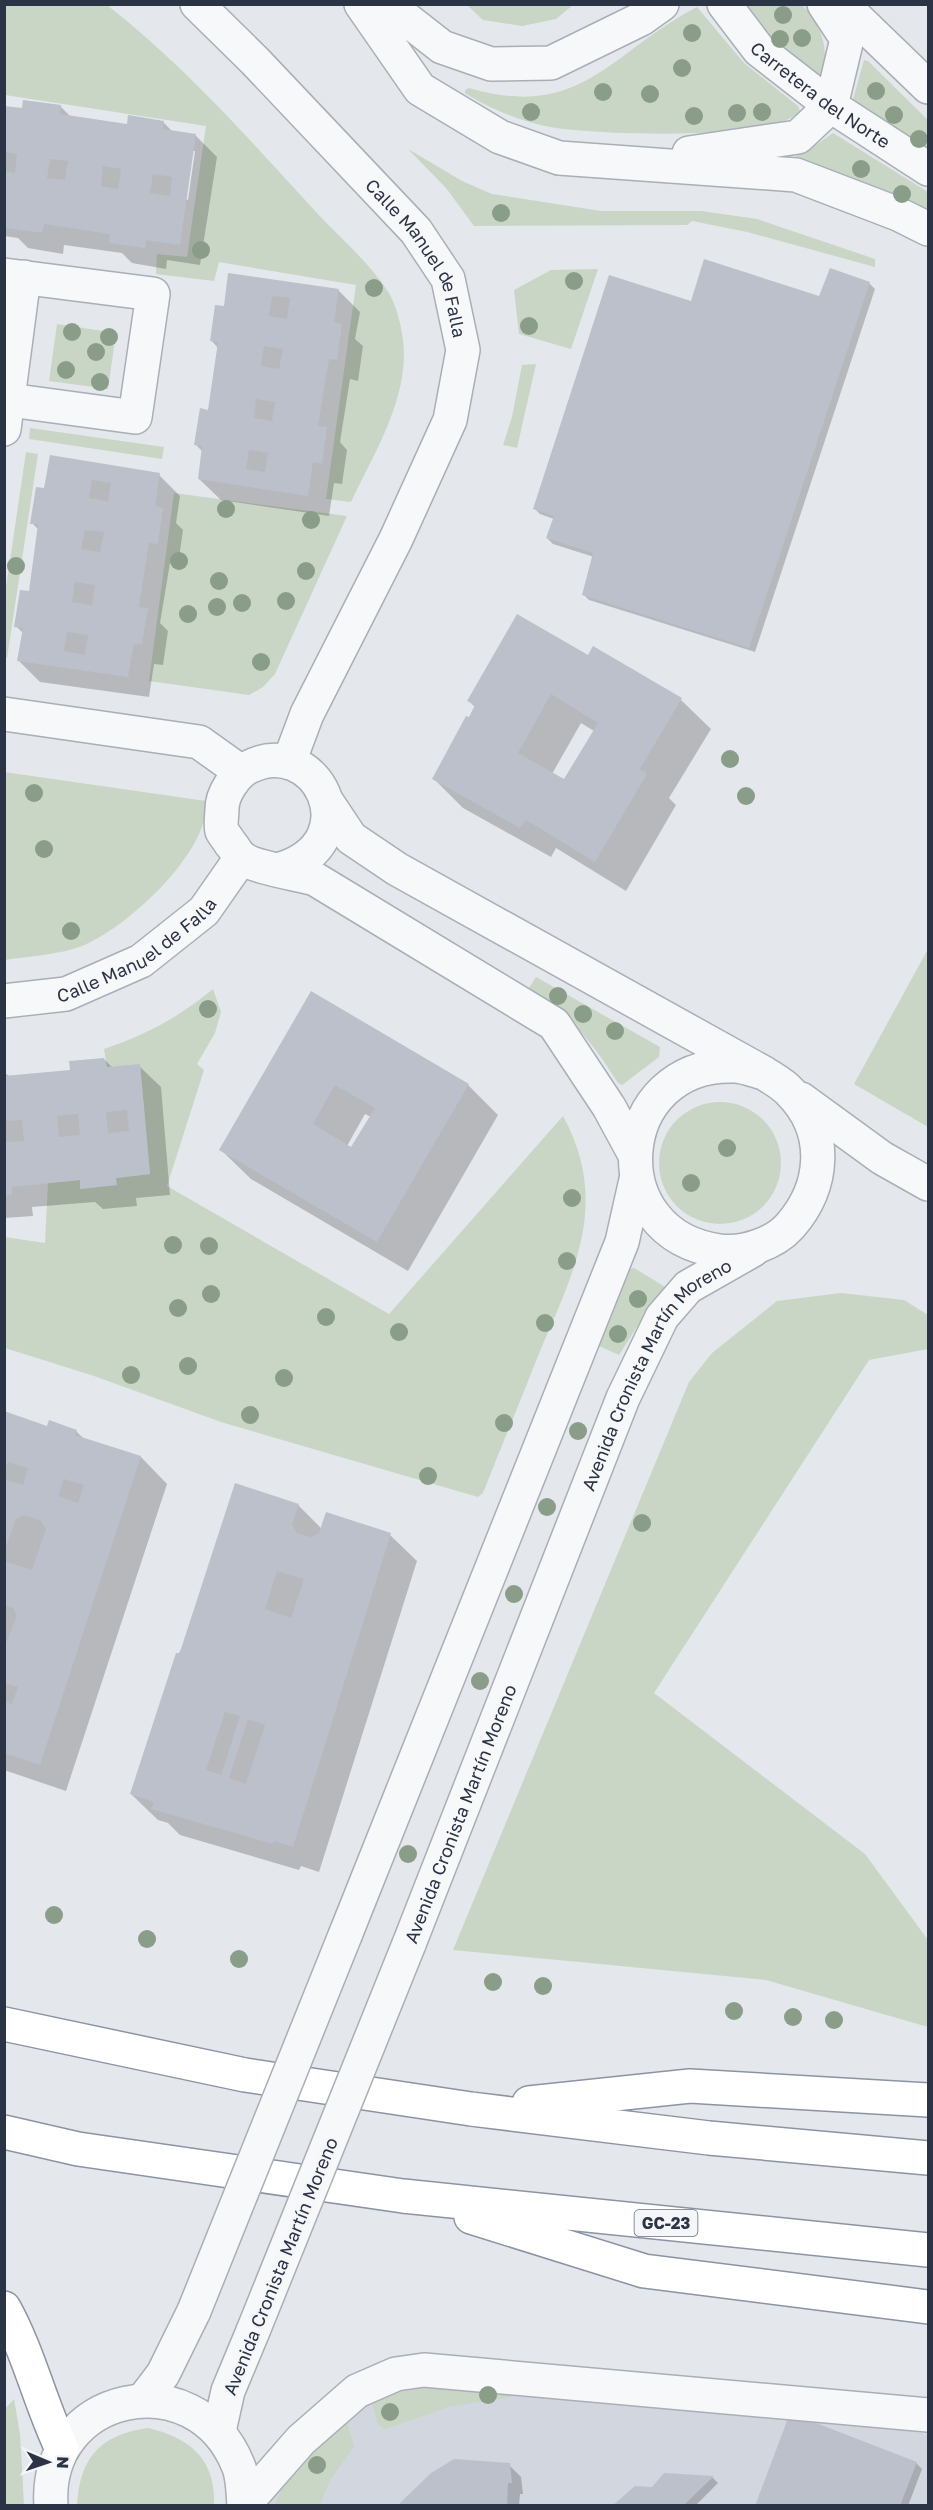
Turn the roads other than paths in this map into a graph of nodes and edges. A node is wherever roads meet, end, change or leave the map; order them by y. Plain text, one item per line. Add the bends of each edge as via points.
1 (197, 4) edge
2 (361, 4) edge
3 (387, 4) edge
4 (611, 4) edge
5 (662, 4) edge
6 (724, 4) edge
7 (824, 4) edge
8 (842, 4) edge
9 (551, 63) junction
10 (928, 87) edge
11 (831, 106) junction
12 (634, 161) junction
13 (928, 169) edge
14 (928, 229) edge
15 (14, 276) edge
16 (7, 414) edge
17 (4, 714) edge
18 (289, 762) junction
19 (241, 772) junction
20 (327, 802) junction
21 (241, 858) junction
22 (281, 869) junction
23 (4, 1001) edge
24 (777, 1082) junction
25 (635, 1166) junction
26 (928, 1184) edge
27 (762, 1245) junction
28 (4, 2024) edge
29 (928, 2100) edge
30 (471, 2109) junction
31 (4, 2132) edge
32 (928, 2158) edge
33 (403, 2196) junction
34 (928, 2250) edge
35 (928, 2307) edge
36 (4, 2308) edge
37 (144, 2399) junction
38 (928, 2415) edge
39 (219, 2431) junction
40 (62, 2449) junction
41 (51, 2505) edge
42 (244, 2505) edge

1 - 18 street, Calle Manuel de Falla via 416,231 448,279 463,350 450,420 396,539 307,714
2 - 12 street via 420,89 500,137 559,158
3 - 9 street via 442,47 491,63
4 - 9 street via 606,17
5 - 9 street via 641,19
6 - 11 street, Carretera del Norte via 759,50
7 - 11 street via 847,39
8 - 10 street
11 - 12 street via 798,137
11 - 13 street, Carretera del Norte
12 - 14 street via 796,175
15 - 16 street
15 - 16 street via 153,294 135,417
17 - 19 street via 199,742
18 - 19 street via 272,760
18 - 20 street via 313,777
19 - 21 street via 222,799 222,831
20 - 22 street via 324,838 298,864
20 - 24 street via 351,838 397,869
21 - 22 street via 260,867
21 - 23 street, Calle Manuel de Falla via 204,911 141,961 66,994
22 - 25 street via 315,879 554,1024 609,1107
24 - 25 street via 735,1066 706,1068 678,1079 656,1099 641,1124
24 - 26 street via 882,1158
24 - 27 street via 808,1115 818,1144 818,1175 807,1204 788,1228
25 - 27 street via 649,1210 671,1233 700,1248 732,1252
25 - 37 street, bridge via 622,1242 195,2311 163,2374
27 - 39 street, Avenida Cronista Martín Moreno, bridge via 688,1287 662,1317 623,1398 228,2391
28 - 30 highway via 245,2075
29 - 30 highway via 690,2086
30 - 32 highway via 710,2138
31 - 33 highway, GC-23 via 78,2150
33 - 34 highway, GC-23
33 - 35 highway via 644,2271
36 - 40 highway via 33,2370
37 - 39 street via 180,2406
37 - 40 street via 112,2406 83,2423
38 - 42 street via 451,2371 415,2371 396,2374 357,2391 301,2440
39 - 42 street via 239,2466
40 - 41 street via 50,2486

